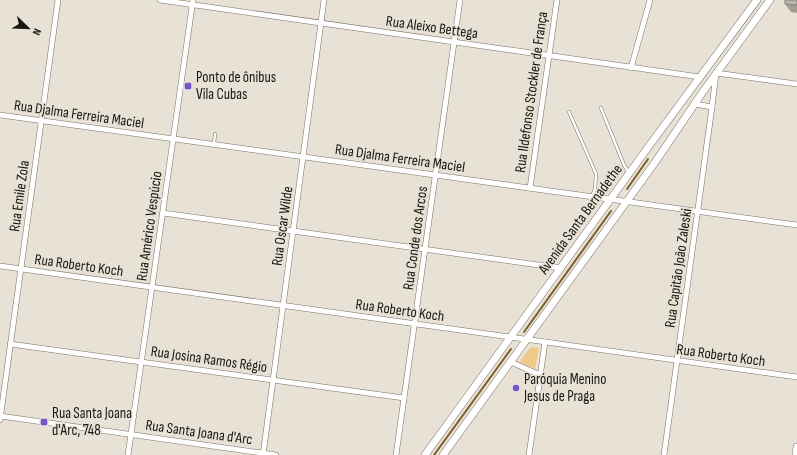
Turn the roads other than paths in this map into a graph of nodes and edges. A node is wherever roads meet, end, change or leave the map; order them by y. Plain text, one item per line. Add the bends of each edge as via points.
1 (58, 0) edge
2 (160, 0) edge
3 (324, 0) edge
4 (460, 0) edge
5 (556, 0) edge
6 (650, 0) edge
7 (757, 0) edge
8 (770, 0) edge
9 (192, 2) edge
10 (321, 23) junction
11 (454, 42) junction
12 (549, 56) junction
13 (631, 68) junction
14 (716, 74) junction
15 (700, 77) junction
16 (797, 84) edge
17 (694, 104) junction
18 (712, 107) junction
19 (601, 108) dead end
20 (568, 112) dead end
21 (0, 115) edge
22 (42, 120) junction
23 (215, 134) dead end
24 (173, 139) junction
25 (214, 144) junction
26 (303, 157) junction
27 (629, 173) junction
28 (436, 175) junction
29 (530, 188) junction
30 (592, 197) junction
31 (610, 200) junction
32 (626, 202) junction
33 (698, 212) junction
34 (163, 213) junction
35 (797, 226) edge
36 (293, 231) junction
37 (425, 249) junction
38 (0, 266) edge
39 (21, 268) junction
40 (560, 268) junction
41 (152, 287) junction
42 (283, 305) junction
43 (415, 324) junction
44 (510, 337) junction
45 (527, 340) junction
46 (545, 342) junction
47 (10, 344) junction
48 (677, 361) junction
49 (142, 362) junction
50 (511, 362) junction
51 (540, 375) junction
52 (797, 377) edge
53 (273, 380) junction
54 (404, 398) junction
55 (0, 416) edge
56 (0, 420) edge
57 (131, 435) junction
58 (797, 447) edge
59 (263, 454) edge
60 (128, 455) edge
61 (276, 455) edge
62 (396, 455) edge
63 (425, 455) edge
64 (443, 455) edge
65 (529, 455) edge
66 (664, 455) edge
67 (796, 455) edge

1 - 22 street, Rua Emile Zola
2 - 9 street, Rua Aleixo Bettega
3 - 10 street, Rua Oscar Wilde
4 - 11 street, Rua Conde dos Arcos
5 - 12 street, Rua Ildefonso Stockler de França
6 - 13 street
7 - 15 main road, Avenida Santa Bernadethe
8 - 14 main road, Avenida Santa Bernadethe
9 - 10 street, Rua Aleixo Bettega
9 - 24 street, Rua Américo Vespúcio
10 - 11 street, Rua Aleixo Bettega
10 - 26 street, Rua Oscar Wilde
11 - 12 street, Rua Aleixo Bettega
11 - 28 street, Rua Conde dos Arcos
12 - 13 street, Rua Aleixo Bettega
12 - 29 street, Rua Ildefonso Stockler de França
13 - 15 street, Rua Aleixo Bettega
14 - 16 street
14 - 17 main road, Avenida Santa Bernadethe
14 - 18 street, Rua Capitão João Zaleski
15 - 27 main road, Avenida Santa Bernadethe
17 - 18 street
17 - 32 main road, Avenida Santa Bernadethe
18 - 33 street, Rua Capitão João Zaleski
19 - 27 lane
20 - 30 lane via 596,174
21 - 22 street, Rua Djalma Ferreira Maciel
22 - 24 street, Rua Djalma Ferreira Maciel
22 - 39 street, Rua Emile Zola
23 - 25 lane
24 - 25 street, Rua Djalma Ferreira Maciel
24 - 34 street, Rua Américo Vespúcio
25 - 26 street, Rua Djalma Ferreira Maciel
26 - 28 street, Rua Djalma Ferreira Maciel
26 - 36 street, Rua Oscar Wilde
27 - 31 main road, Avenida Santa Bernadethe
28 - 29 street, Rua Djalma Ferreira Maciel
28 - 37 street, Rua Conde dos Arcos
29 - 30 street, Rua Djalma Ferreira Maciel
30 - 31 street, Rua Djalma Ferreira Maciel
31 - 32 street, Rua Djalma Ferreira Maciel
31 - 40 main road, Avenida Santa Bernadethe
32 - 33 street, Rua Djalma Ferreira Maciel
32 - 45 main road, Avenida Santa Bernadethe
33 - 35 street, Rua Djalma Ferreira Maciel
33 - 48 street, Rua Capitão João Zaleski
34 - 36 street
34 - 41 street, Rua Américo Vespúcio
36 - 37 street
36 - 42 street, Rua Oscar Wilde
37 - 40 street
37 - 43 street, Rua Conde dos Arcos
38 - 39 street, Rua Roberto Koch
39 - 41 street, Rua Roberto Koch
39 - 47 street, Rua Emile Zola
40 - 44 main road, Avenida Santa Bernadethe
41 - 42 street, Rua Roberto Koch
41 - 49 street, Rua Américo Vespúcio
42 - 43 street, Rua Roberto Koch
42 - 53 street, Rua Oscar Wilde
43 - 44 street, Rua Roberto Koch
43 - 54 street, Rua Conde dos Arcos
44 - 45 street, Rua Roberto Koch
44 - 63 main road, Avenida Santa Bernadethe
45 - 46 street, Rua Roberto Koch
45 - 50 main road, Avenida Santa Bernadethe
46 - 48 street, Rua Roberto Koch
46 - 51 street
47 - 49 street, Rua Josina Ramos Régio
47 - 55 street, Rua Emile Zola
48 - 52 street, Rua Roberto Koch
48 - 66 street, Rua Capitão João Zaleski
49 - 53 street, Rua Josina Ramos Régio
49 - 57 street, Rua Américo Vespúcio
50 - 51 street
50 - 64 main road, Avenida Santa Bernadethe
51 - 65 street
53 - 54 street, Rua Josina Ramos Régio
53 - 59 street, Rua Oscar Wilde
54 - 62 street, Rua Conde dos Arcos
55 - 56 street, Rua Emile Zola
55 - 57 street, Rua Santa Joana d'Arc
57 - 59 street, Rua Santa Joana d'Arc
57 - 60 street, Rua Américo Vespúcio
58 - 67 main road
59 - 61 street, Rua Santa Joana d'Arc

